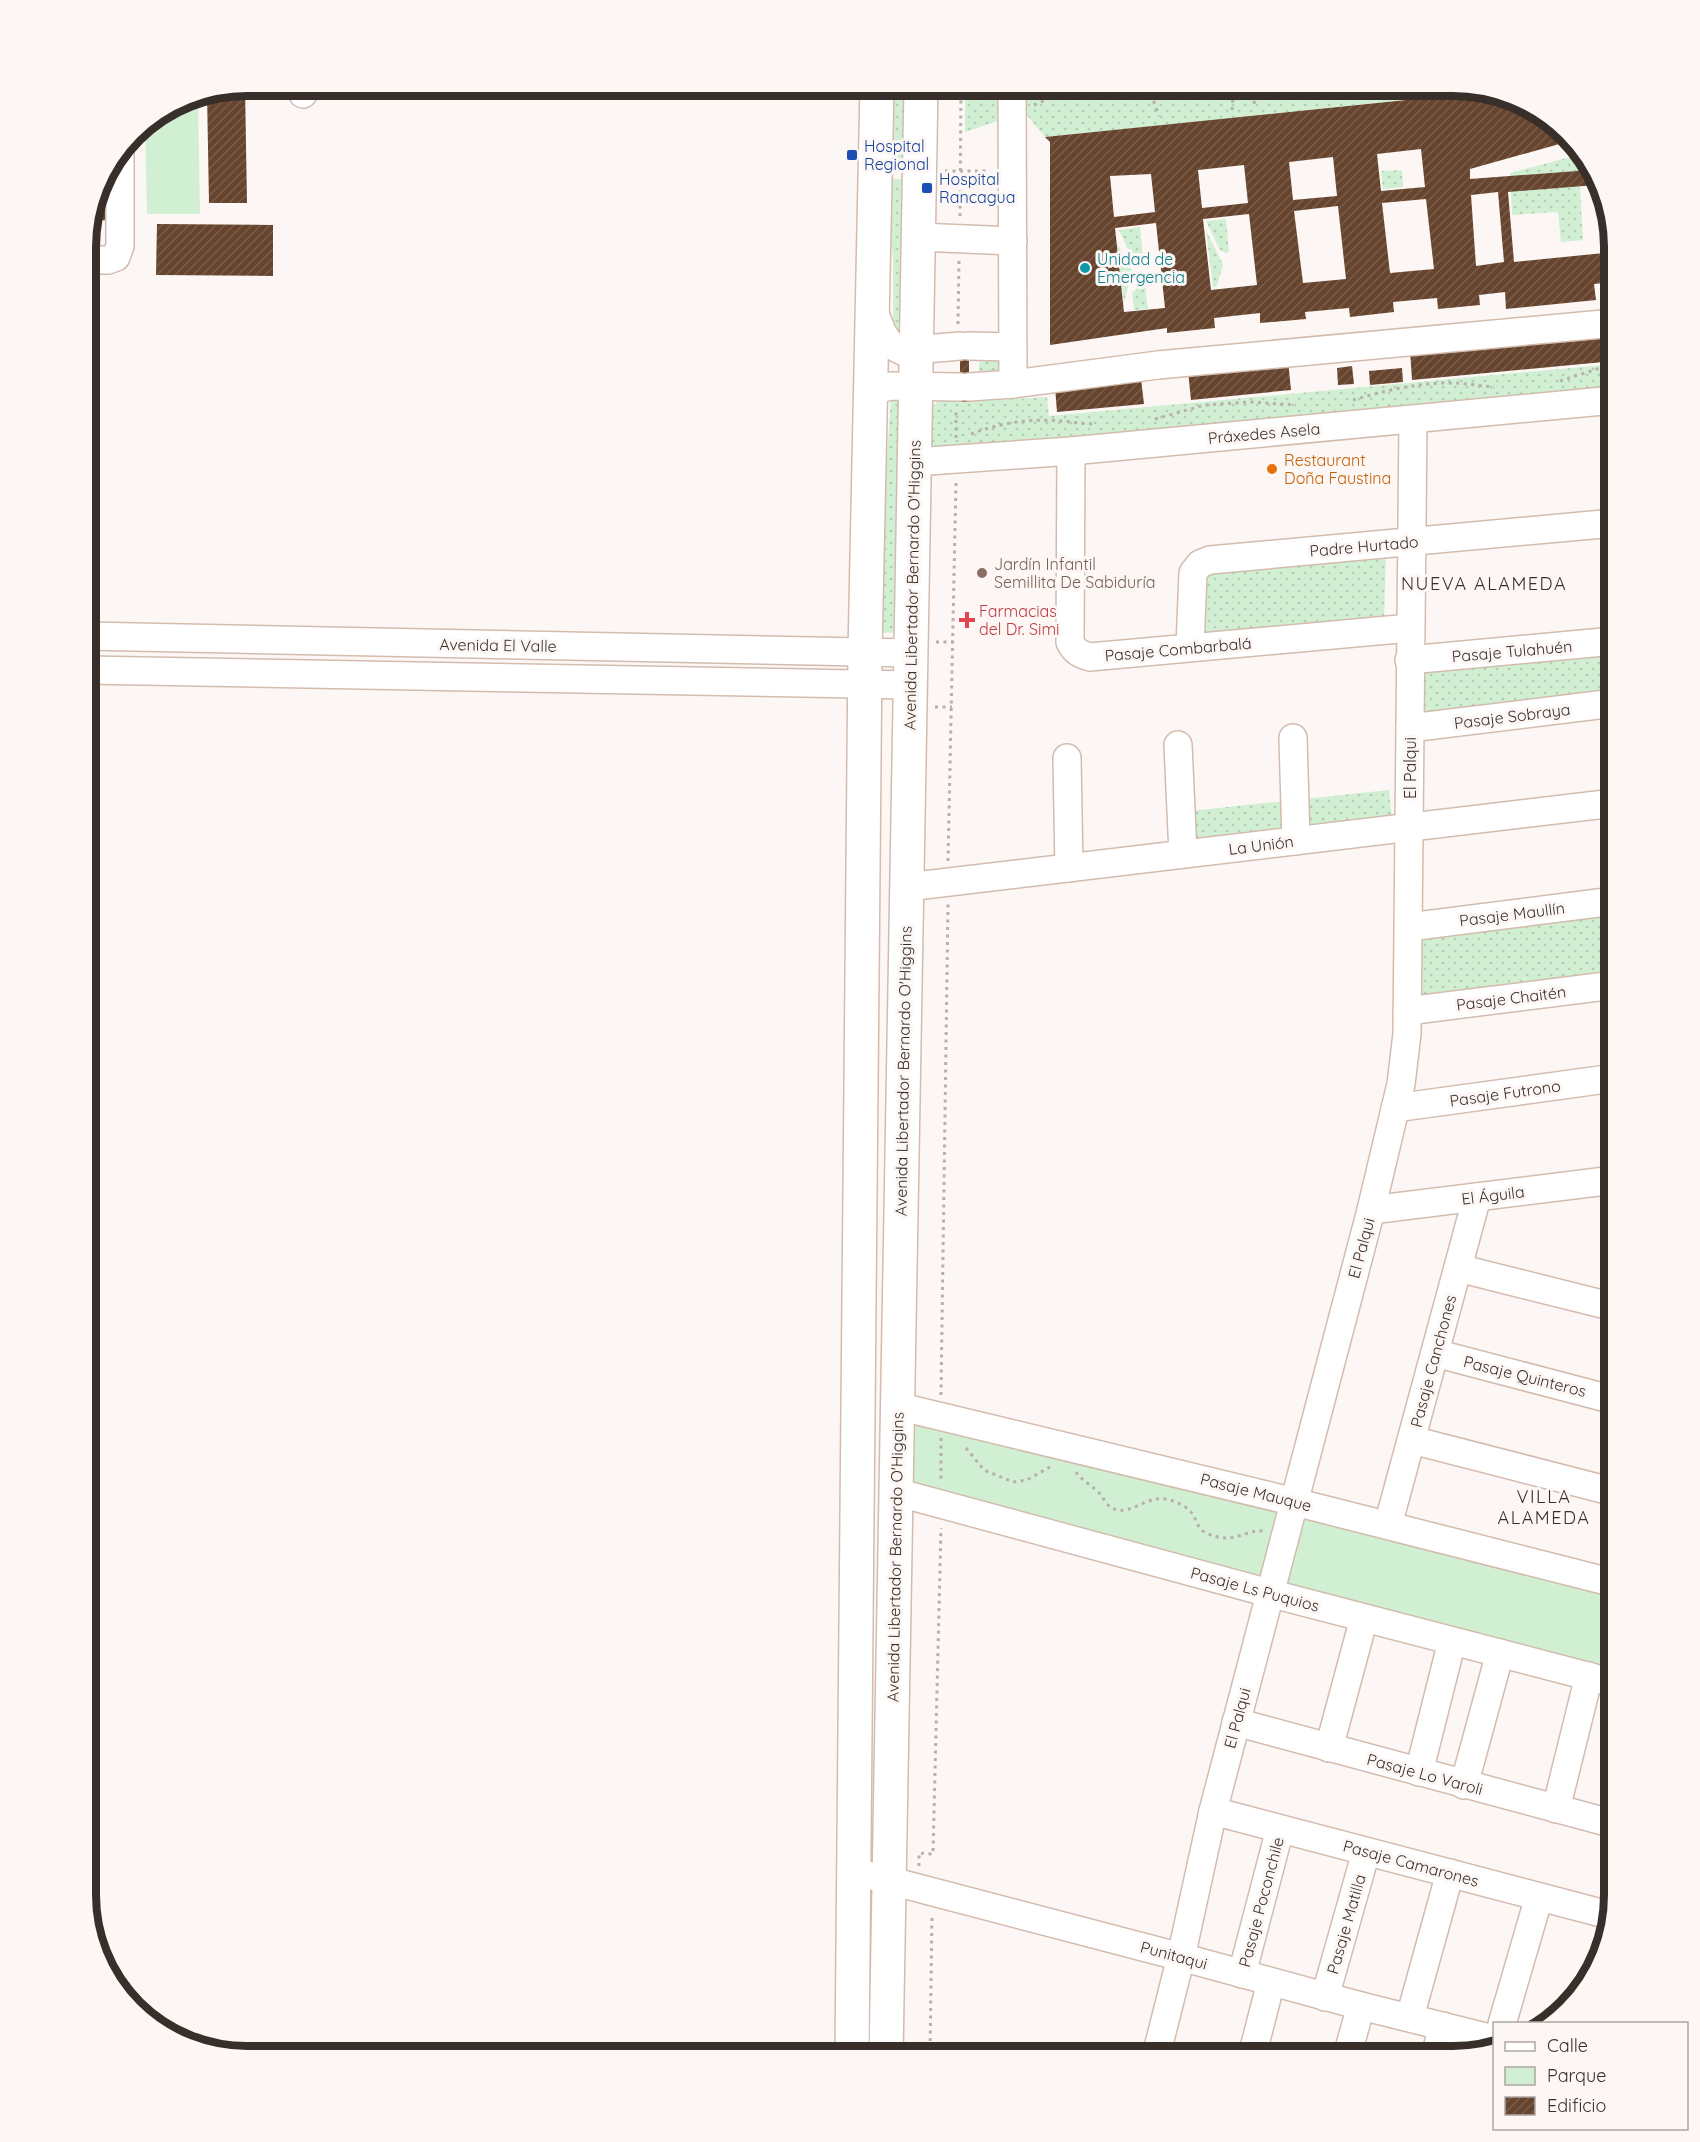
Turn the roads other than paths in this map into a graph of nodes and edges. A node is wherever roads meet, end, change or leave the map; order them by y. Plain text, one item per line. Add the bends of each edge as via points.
1 (877, 96) edge
2 (921, 96) edge
3 (1012, 96) edge
4 (120, 165) edge
5 (919, 231) junction
6 (1013, 235) junction
7 (96, 260) edge
8 (874, 310) junction
9 (1604, 324) edge
10 (1012, 346) junction
11 (916, 349) junction
12 (1013, 384) junction
13 (915, 386) junction
14 (871, 396) junction
15 (1604, 401) edge
16 (1413, 420) junction
17 (1071, 451) junction
18 (914, 462) junction
19 (1604, 524) edge
20 (1410, 542) junction
21 (1410, 628) junction
22 (96, 636) edge
23 (1604, 642) edge
24 (1191, 648) junction
25 (911, 653) junction
26 (1409, 660) junction
27 (865, 668) junction
28 (96, 670) edge
29 (910, 685) junction
30 (1604, 704) edge
31 (1410, 728) junction
32 (1293, 738) dead end
33 (1178, 746) dead end
34 (1067, 758) dead end
35 (1604, 804) edge
36 (1410, 827) junction
37 (1296, 841) junction
38 (1183, 854) junction
39 (1069, 868) junction
40 (907, 887) junction
41 (1604, 902) edge
42 (1408, 927) junction
43 (1604, 986) edge
44 (1407, 1011) junction
45 (1604, 1079) edge
46 (1395, 1108) junction
47 (1604, 1181) edge
48 (1477, 1197) junction
49 (1371, 1210) junction
50 (1458, 1268) junction
51 (1604, 1304) edge
52 (1435, 1353) junction
53 (1604, 1397) edge
54 (897, 1406) junction
55 (1412, 1440) junction
56 (1604, 1489) edge
57 (896, 1492) junction
58 (1295, 1502) junction
59 (1388, 1525) junction
60 (1604, 1580) edge
61 (1269, 1593) junction
62 (1364, 1618) junction
63 (1452, 1641) junction
64 (1500, 1653) junction
65 (1602, 1680) edge
66 (1236, 1722) junction
67 (1329, 1748) junction
68 (1419, 1772) junction
69 (1464, 1785) junction
70 (1556, 1809) junction
71 (1213, 1810) junction
72 (1604, 1821) edge
73 (1280, 1828) junction
74 (1366, 1852) junction
75 (1450, 1873) junction
76 (853, 1887) junction
77 (899, 1891) junction
78 (1539, 1897) junction
79 (1603, 1913) edge
80 (1181, 1957) junction
81 (1242, 1974) junction
82 (1271, 1982) junction
83 (1325, 1997) junction
84 (1361, 2006) junction
85 (1410, 2017) junction
86 (1503, 2022) edge
87 (1443, 2026) junction
88 (1493, 2039) edge
89 (852, 2046) edge
90 (887, 2046) edge
91 (1159, 2046) edge
92 (1255, 2046) edge
93 (1350, 2046) edge
94 (1438, 2046) edge

1 - 8 main road
2 - 5 main road, Avenida Libertador Bernardo O'Higgins
3 - 6 street
4 - 7 street via 120,246 116,257
5 - 6 street
5 - 11 main road, Avenida Libertador Bernardo O'Higgins
6 - 10 street
8 - 11 street via 881,331 895,348
8 - 14 main road
9 - 12 street via 1158,365
10 - 11 street
10 - 12 street
11 - 13 main road, Avenida Libertador Bernardo O'Higgins
12 - 13 street
13 - 14 street via 890,386
13 - 18 main road, Avenida Libertador Bernardo O'Higgins
14 - 27 main road
15 - 16 street, Práxedes Asela
16 - 17 street, Práxedes Asela
16 - 20 street, El Palqui
17 - 18 street, Práxedes Asela
17 - 24 street, Pasaje Combarbalá via 1070,642 1074,649 1090,657
18 - 25 main road, Avenida Libertador Bernardo O'Higgins
19 - 20 street, Padre Hurtado
20 - 21 street, El Palqui
20 - 24 street, Padre Hurtado via 1200,564 1193,573
21 - 24 street, Pasaje Combarbalá
21 - 26 street, El Palqui
22 - 27 street, Avenida El Valle
23 - 26 street, Pasaje Tulahuén
25 - 27 street, Avenida El Valle
25 - 29 main road, Avenida Libertador Bernardo O'Higgins
26 - 31 street, El Palqui
27 - 28 street, Avenida El Valle
27 - 29 street, Avenida El Valle
27 - 76 main road
29 - 40 main road, Avenida Libertador Bernardo O'Higgins
30 - 31 street, Pasaje Sobraya
31 - 36 street, El Palqui
32 - 37 street
33 - 38 street
34 - 39 street
35 - 36 street, La Unión
36 - 37 street, La Unión
36 - 42 street, El Palqui
37 - 38 street, La Unión
38 - 39 street, La Unión
39 - 40 street, La Unión
40 - 54 main road, Avenida Libertador Bernardo O'Higgins
41 - 42 street, Pasaje Maullín
42 - 44 street, El Palqui
43 - 44 street, Pasaje Chaitén
44 - 46 street, El Palqui
45 - 46 street, Pasaje Futrono
46 - 49 street, El Palqui
47 - 48 street, El Águila
48 - 49 street, El Águila
48 - 50 street, Pasaje Canchones
49 - 58 street, El Palqui
50 - 51 street
50 - 52 street, Pasaje Canchones
52 - 53 street, Pasaje Quinteros
52 - 55 street, Pasaje Canchones
54 - 57 main road, Avenida Libertador Bernardo O'Higgins
54 - 58 street, Pasaje Mauque
55 - 56 street
55 - 59 street, Pasaje Canchones
57 - 61 street, Pasaje Ls Puquios
57 - 77 main road, Avenida Libertador Bernardo O'Higgins
58 - 59 street, Pasaje Mauque
58 - 61 street, El Palqui
59 - 60 street, Pasaje Mauque
61 - 62 street, Pasaje Ls Puquios
61 - 66 street, El Palqui
62 - 63 street, Pasaje Ls Puquios
62 - 67 street
63 - 64 street, Pasaje Ls Puquios
63 - 68 street
64 - 65 street, Pasaje Ls Puquios
64 - 69 street
65 - 70 street
66 - 67 street, Pasaje Lo Varoli
66 - 71 street, El Palqui
67 - 68 street, Pasaje Lo Varoli
68 - 69 street, Pasaje Lo Varoli
69 - 70 street, Pasaje Lo Varoli
70 - 72 street, Pasaje Lo Varoli
71 - 73 street, Pasaje Camarones
71 - 80 street, El Palqui
73 - 74 street, Pasaje Camarones
73 - 81 street, Pasaje Poconchile
74 - 75 street, Pasaje Camarones
74 - 83 street, Pasaje Matilla
75 - 78 street, Pasaje Camarones
75 - 85 street
76 - 77 main road
76 - 89 main road
77 - 80 street, Punitaqui
77 - 90 main road, Avenida Libertador Bernardo O'Higgins
78 - 79 street, Pasaje Camarones
78 - 86 street
80 - 81 street, Punitaqui
80 - 91 street, El Palqui
81 - 82 street, Punitaqui
82 - 83 street, Punitaqui
82 - 92 street
83 - 84 street, Punitaqui
84 - 85 street, Punitaqui
84 - 93 street
85 - 87 street, Punitaqui
87 - 88 street, Punitaqui
87 - 94 street

